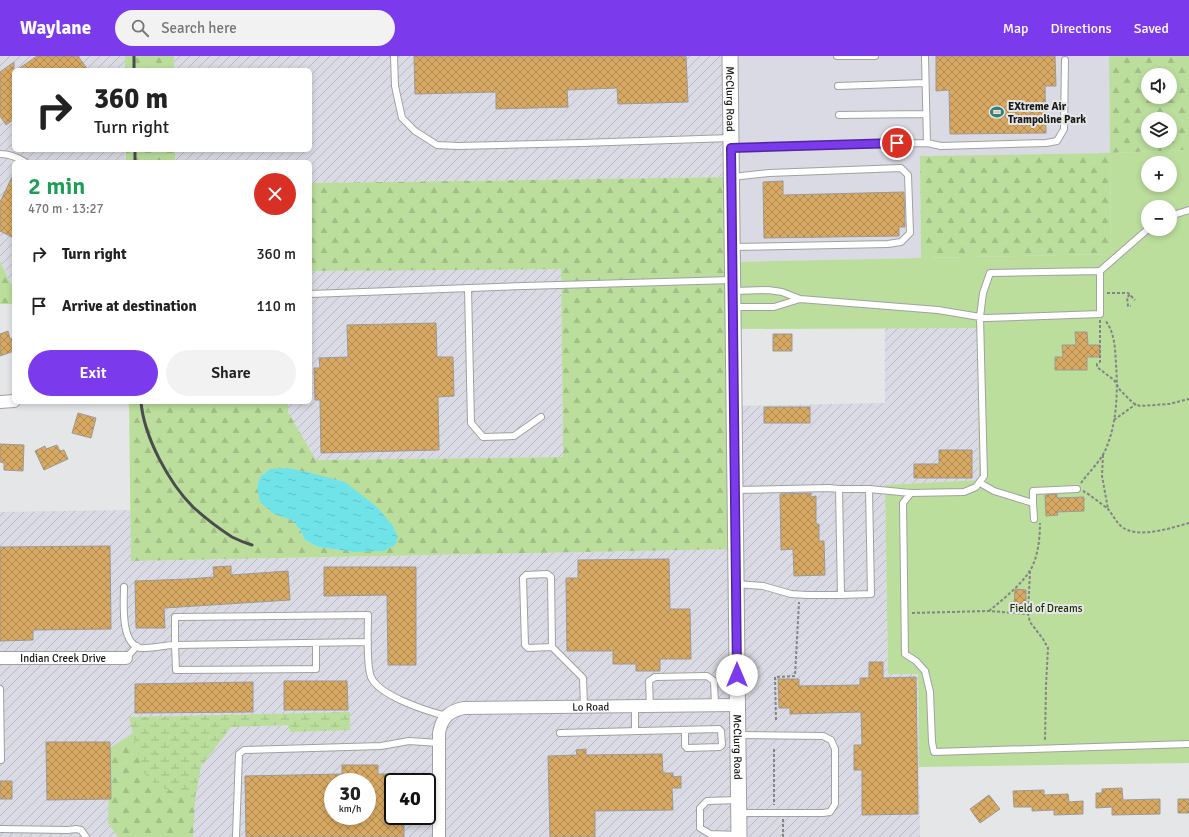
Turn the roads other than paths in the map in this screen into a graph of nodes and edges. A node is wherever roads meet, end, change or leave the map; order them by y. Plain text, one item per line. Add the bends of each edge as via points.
1 (394, 56) edge
2 (730, 56) edge
3 (837, 56) edge
4 (875, 56) edge
5 (925, 56) edge
6 (1065, 60) dead end
7 (925, 83) junction
8 (838, 86) dead end
9 (926, 114) junction
10 (839, 115) dead end
11 (927, 142) junction
12 (731, 143) junction
13 (0, 154) edge
14 (22, 160) edge
15 (731, 177) junction
16 (1189, 210) edge
17 (1177, 214) edge
18 (1141, 235) edge
19 (732, 247) junction
20 (1100, 271) junction
21 (732, 286) junction
22 (468, 288) junction
23 (312, 294) edge
24 (800, 299) junction
25 (733, 307) junction
26 (980, 317) junction
27 (12, 401) edge
28 (0, 402) edge
29 (541, 417) dead end
30 (980, 482) junction
31 (1077, 488) road end
32 (839, 489) junction
33 (869, 489) junction
34 (735, 490) junction
35 (911, 493) junction
36 (1033, 503) junction
37 (1034, 519) road end
38 (736, 584) junction
39 (124, 587) dead end
40 (841, 595) junction
41 (316, 642) junction
42 (368, 642) junction
43 (175, 645) junction
44 (138, 646) junction
45 (552, 647) junction
46 (0, 658) edge
47 (126, 658) joint
48 (0, 689) edge
49 (715, 705) junction
50 (737, 705) junction
51 (584, 707) junction
52 (635, 707) junction
53 (650, 707) junction
54 (446, 716) junction
55 (685, 730) junction
56 (635, 731) junction
57 (560, 733) dead end
58 (737, 735) junction
59 (439, 743) junction
60 (1189, 744) edge
61 (1, 760) dead end
62 (738, 807) junction
63 (0, 829) edge
64 (49, 830) junction
65 (739, 836) edge
66 (50, 837) edge
67 (86, 837) edge
68 (236, 837) edge
69 (439, 837) edge

1 - 12 lane via 395,86 402,118 415,131 437,145
2 - 12 street, McClurg Road
3 - 4 lane
5 - 7 lane
6 - 11 lane via 1064,129 1057,141 941,146
7 - 8 lane
7 - 9 lane
9 - 10 lane
9 - 11 lane
11 - 12 lane
12 - 15 street, McClurg Road
13 - 14 lane
15 - 19 street, McClurg Road
15 - 19 lane via 768,173 901,168 908,175 910,233 901,242 888,244
16 - 17 lane
18 - 20 lane
19 - 21 street, McClurg Road
20 - 26 lane via 990,273 983,294
20 - 26 lane via 1100,314
21 - 22 lane
21 - 24 lane via 782,292
21 - 25 street, McClurg Road
22 - 23 lane
22 - 29 lane via 471,424 484,438 514,436
24 - 25 lane via 774,307
24 - 26 lane via 938,310
25 - 34 street, McClurg Road
26 - 30 lane via 984,476
27 - 28 street
30 - 35 lane via 976,487 964,492
30 - 36 lane via 994,491
31 - 36 lane via 1033,491
32 - 33 lane
32 - 34 lane
32 - 40 lane
33 - 35 lane
33 - 40 lane via 871,594
34 - 38 street, McClurg Road
35 - 60 lane via 903,503 905,654 926,671 934,752
36 - 37 lane
38 - 40 lane via 763,586 800,595
38 - 50 street, McClurg Road
39 - 44 lane via 123,618 127,634 134,645
41 - 42 lane
41 - 43 lane
41 - 43 lane via 316,669 176,670
42 - 43 lane via 368,615 175,617
42 - 54 lane via 368,665 376,684 386,693
43 - 44 lane via 141,648
44 - 47 lane
45 - 45 lane via 551,577 547,574 526,575 523,578 525,645 528,648
45 - 51 lane via 583,678
46 - 47 street, Indian Creek Drive
48 - 61 lane
49 - 50 street, Lo Road
49 - 53 street, Lo Road
49 - 53 lane via 714,681 707,676 655,677 649,681
50 - 58 street, McClurg Road
51 - 52 street, Lo Road
51 - 54 street, Lo Road via 464,708
52 - 53 street, Lo Road
52 - 56 lane
54 - 59 street via 440,726
55 - 55 lane via 719,729 722,745 687,748
55 - 56 lane
56 - 57 lane
58 - 62 street, McClurg Road
58 - 62 lane via 823,736 831,740 835,749 835,804 830,812
59 - 68 lane via 409,741 381,746 244,750 239,754
59 - 69 street
62 - 65 street, McClurg Road
62 - 65 lane via 707,801 700,808 700,828 710,834
63 - 64 lane
64 - 66 lane
64 - 67 lane via 81,830

